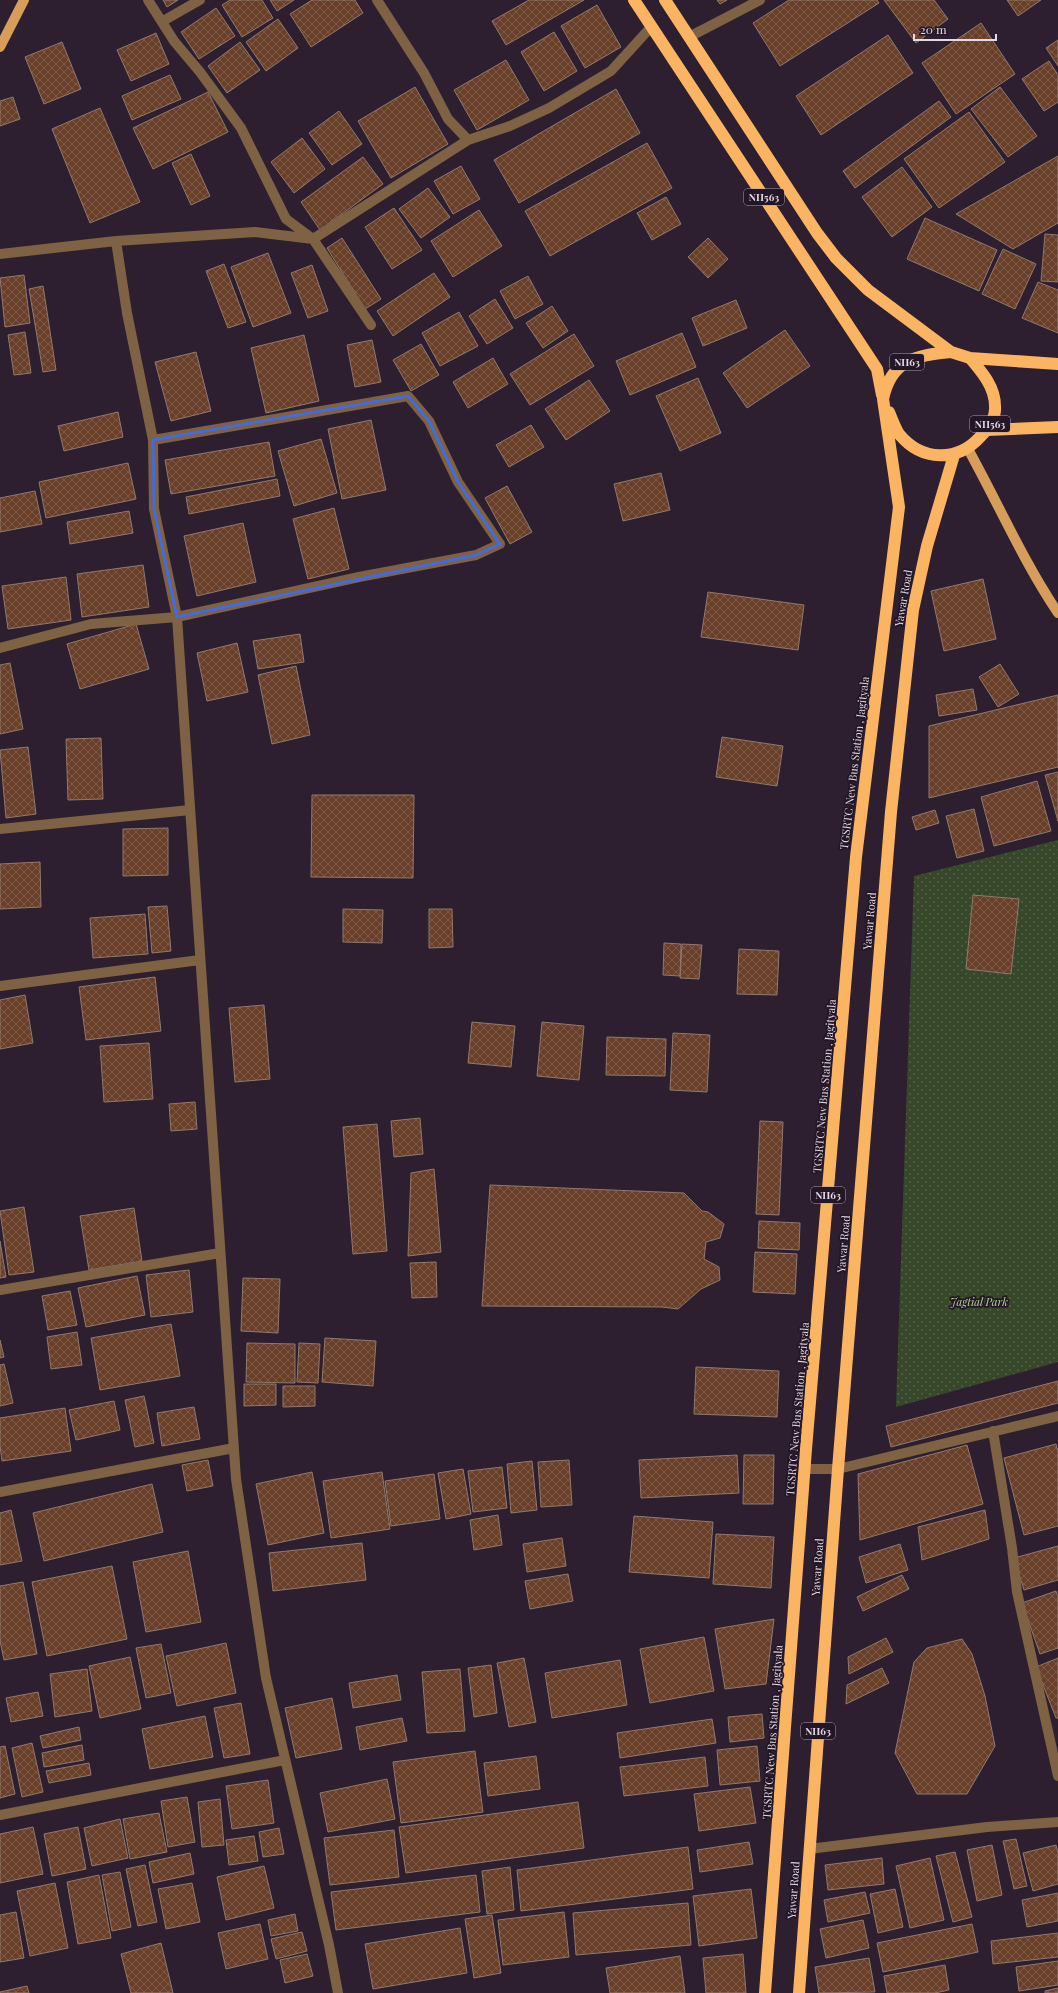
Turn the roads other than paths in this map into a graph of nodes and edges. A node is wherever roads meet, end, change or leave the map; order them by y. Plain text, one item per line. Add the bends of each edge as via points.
1 (24, 0) edge
2 (148, 0) edge
3 (200, 0) edge
4 (377, 0) edge
5 (634, 0) edge
6 (664, 0) edge
7 (760, 0) edge
8 (163, 21) junction
9 (651, 27) junction
10 (689, 37) junction
11 (0, 47) edge
12 (468, 140) junction
13 (313, 239) junction
14 (116, 241) junction
15 (0, 254) edge
16 (371, 325) dead end
17 (951, 352) junction
18 (970, 358) junction
19 (1058, 364) edge
20 (883, 399) junction
21 (1058, 427) edge
22 (987, 430) junction
23 (153, 440) junction
24 (968, 449) junction
25 (954, 455) junction
26 (1058, 613) edge
27 (177, 617) junction
28 (0, 648) edge
29 (190, 810) junction
30 (0, 829) edge
31 (200, 960) junction
32 (0, 986) edge
33 (220, 1253) junction
34 (0, 1290) edge
35 (1058, 1416) edge
36 (993, 1431) junction
37 (234, 1448) junction
38 (805, 1469) junction
39 (838, 1469) junction
40 (0, 1492) edge
41 (285, 1760) junction
42 (1058, 1776) edge
43 (0, 1815) edge
44 (1058, 1822) edge
45 (809, 1849) junction
46 (338, 1993) edge
47 (765, 1993) edge
48 (799, 1993) edge

1 - 11 main road
2 - 8 street
3 - 8 street
4 - 12 street via 424,73 448,119
5 - 9 highway, NH563
6 - 10 highway, NH563
7 - 10 street
8 - 13 street via 174,41 241,128 286,219
9 - 12 street via 611,71 549,108 510,126
9 - 20 highway, NH563 via 877,369
10 - 17 highway, NH563 via 836,258 868,290
12 - 13 street
13 - 14 street via 255,232
13 - 16 street
14 - 15 street
14 - 23 street via 127,313
17 - 18 highway, NH563
17 - 20 highway, NH63 via 927,354 911,359 896,369 886,384
18 - 19 highway
18 - 22 highway, NH563 via 985,376 994,396 995,414
20 - 25 highway, NH563 via 899,434 910,444 929,455
20 - 38 highway, TGSRTC New Bus Station , Jagityala / NH63 via 899,507 856,857
21 - 22 highway
22 - 24 highway, NH563
23 - 27 street via 154,509
23 - 27 street via 408,396 429,420 458,482 500,544 476,555 360,577
24 - 25 highway, NH563
24 - 26 main road via 1022,554
25 - 39 highway, Yawar Road / NH63 via 927,546 912,610 891,820
27 - 28 street via 91,624
27 - 29 street
29 - 30 street
29 - 31 street
31 - 32 street
31 - 33 street
33 - 34 street
33 - 37 street
35 - 36 street
36 - 39 street
36 - 42 street via 1017,1592
37 - 40 street
37 - 41 street via 236,1479 266,1678
38 - 39 street
38 - 47 highway, TGSRTC New Bus Station , Jagityala / NH63
39 - 45 highway, Yawar Road / NH63
41 - 43 street
41 - 46 street
44 - 45 street via 987,1827
45 - 48 highway, Yawar Road / NH63

